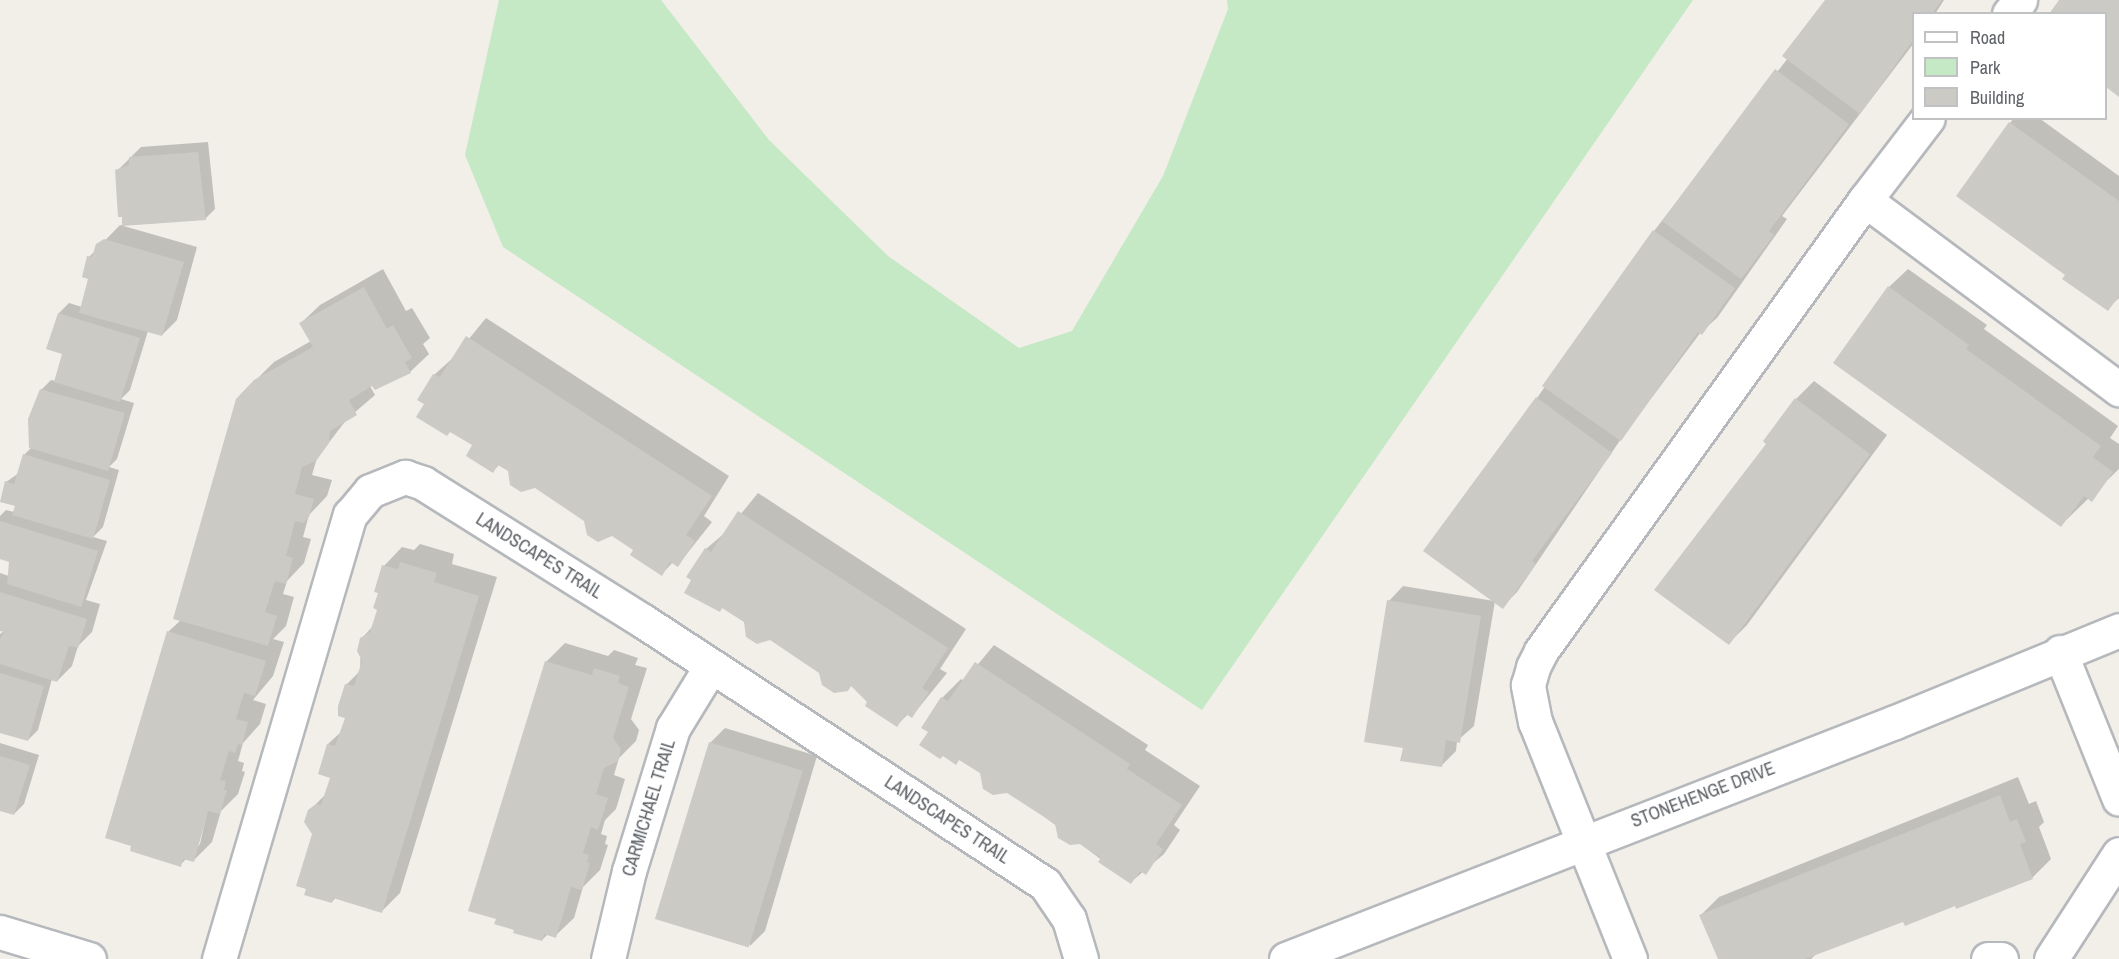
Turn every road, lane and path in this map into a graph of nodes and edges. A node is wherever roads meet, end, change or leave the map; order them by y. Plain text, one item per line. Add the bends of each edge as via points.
1 (2020, 0) edge
2 (2011, 12) edge
3 (1926, 120) edge
4 (1865, 200) junction
5 (2119, 389) edge
6 (2119, 630) edge
7 (2060, 652) junction
8 (711, 666) junction
9 (2119, 799) edge
10 (1582, 841) junction
11 (2119, 854) edge
12 (0, 932) edge
13 (89, 959) edge
14 (219, 959) edge
15 (608, 959) edge
16 (1081, 959) edge
17 (1286, 959) edge
18 (1630, 959) edge
19 (1988, 959) edge
20 (2001, 959) edge
21 (2051, 959) edge

1 - 2 street
3 - 4 street
4 - 5 street
4 - 10 street via 1533,667 1529,702
6 - 7 street, STONEHENGE DRIVE
7 - 9 street
7 - 10 street, STONEHENGE DRIVE via 1895,722
8 - 14 street, LANDSCAPES TRAIL via 423,483 405,477 370,491 350,515
8 - 15 street, CARMICHAEL TRAIL via 673,728 629,872
8 - 16 street, LANDSCAPES TRAIL via 1045,884 1060,900
10 - 17 street, STONEHENGE DRIVE
10 - 18 street
11 - 21 street
12 - 13 street
19 - 20 street

